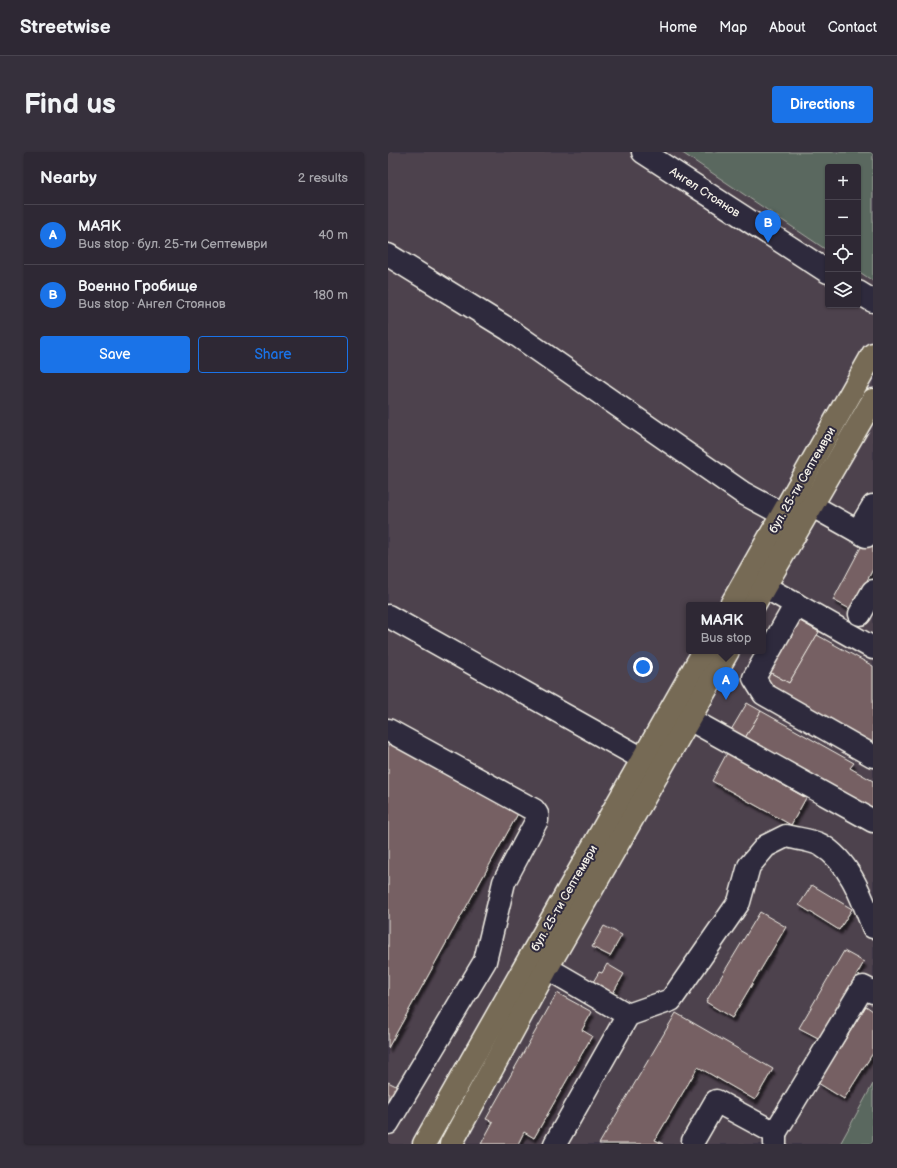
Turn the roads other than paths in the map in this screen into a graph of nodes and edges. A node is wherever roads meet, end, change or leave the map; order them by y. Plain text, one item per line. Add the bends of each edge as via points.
1 (643, 152) edge
2 (388, 255) edge
3 (825, 270) edge
4 (861, 294) edge
5 (873, 301) edge
6 (873, 354) edge
7 (873, 400) edge
8 (811, 505) junction
9 (873, 506) edge
10 (782, 514) junction
11 (873, 591) edge
12 (760, 596) edge
13 (732, 602) edge
14 (796, 604) junction
15 (860, 614) dead end
16 (388, 616) edge
17 (873, 648) edge
18 (702, 654) edge
19 (726, 654) edge
20 (689, 719) junction
21 (388, 730) edge
22 (873, 756) edge
23 (643, 758) junction
24 (873, 821) edge
25 (873, 927) edge
26 (547, 968) junction
27 (873, 992) edge
28 (628, 1015) junction
29 (388, 1123) edge
30 (775, 1138) edge
31 (693, 1141) dead end
32 (424, 1144) edge
33 (451, 1144) edge
34 (555, 1144) edge

1 - 3 street, Ангел Стоянов
2 - 10 street via 508,329 744,493
4 - 5 street
6 - 10 main road, бул. 25-ти Септември
7 - 8 main road, бул. 25-ти Септември
8 - 9 street via 862,534
8 - 12 main road, бул. 25-ти Септември
10 - 13 main road, бул. 25-ти Септември
11 - 15 street
12 - 14 street
14 - 17 street
14 - 22 street via 754,678 757,685 764,694
16 - 23 street
18 - 23 main road, бул. 25-ти Септември
19 - 20 main road, бул. 25-ти Септември
20 - 24 street
20 - 26 main road, бул. 25-ти Септември
21 - 29 street via 534,810 537,820 504,882 485,961
23 - 32 main road, бул. 25-ти Септември
25 - 28 street via 860,894 839,859 821,845 786,836 766,846 749,866 739,902 671,1000
26 - 28 street
26 - 33 main road, бул. 25-ти Септември
27 - 30 street via 863,987
28 - 34 street
30 - 31 street via 716,1101

